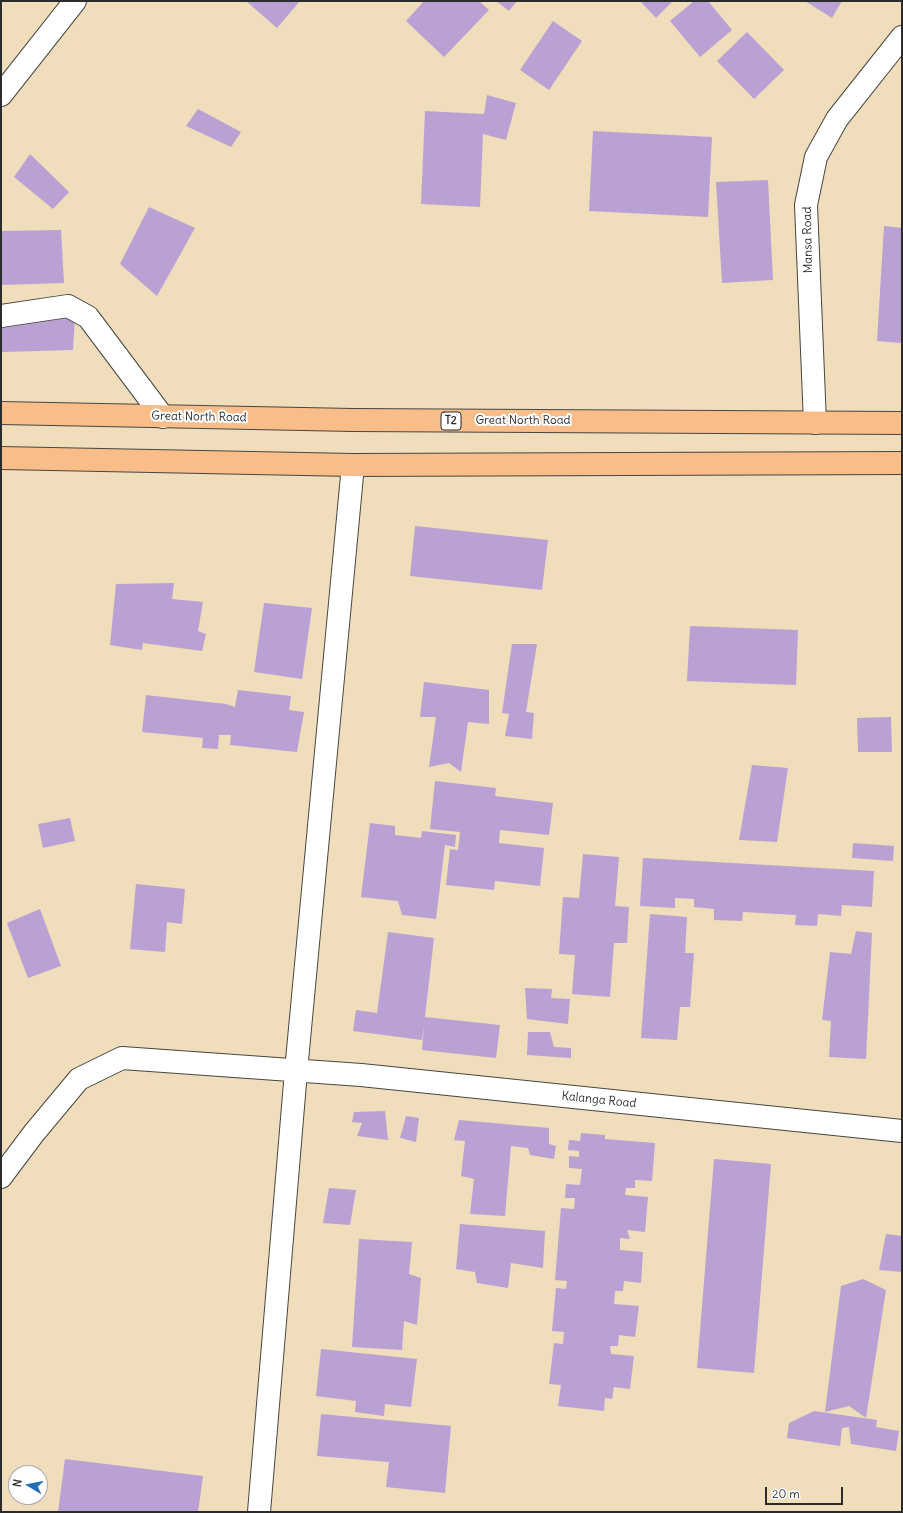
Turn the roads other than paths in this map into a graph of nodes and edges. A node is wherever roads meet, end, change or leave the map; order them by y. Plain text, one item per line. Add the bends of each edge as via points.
1 (75, 1) edge
2 (902, 37) edge
3 (1, 95) edge
4 (1, 316) edge
5 (1, 413) edge
6 (163, 416) junction
7 (815, 423) junction
8 (902, 423) edge
9 (1, 458) edge
10 (902, 464) edge
11 (353, 465) junction
12 (296, 1071) junction
13 (902, 1131) edge
14 (1, 1177) edge
15 (259, 1512) edge

1 - 3 street
2 - 7 street, Mansa Road via 837,119 816,157 806,206
4 - 6 street via 68,306 88,317
5 - 6 main road, Great North Road / T2
6 - 7 main road, Great North Road / T2
7 - 8 main road, Great North Road / T2
9 - 11 main road
10 - 11 main road
11 - 12 street
12 - 13 street, Kalanga Road via 361,1075
12 - 14 street, Kalanga Road via 122,1058 79,1078
12 - 15 street

